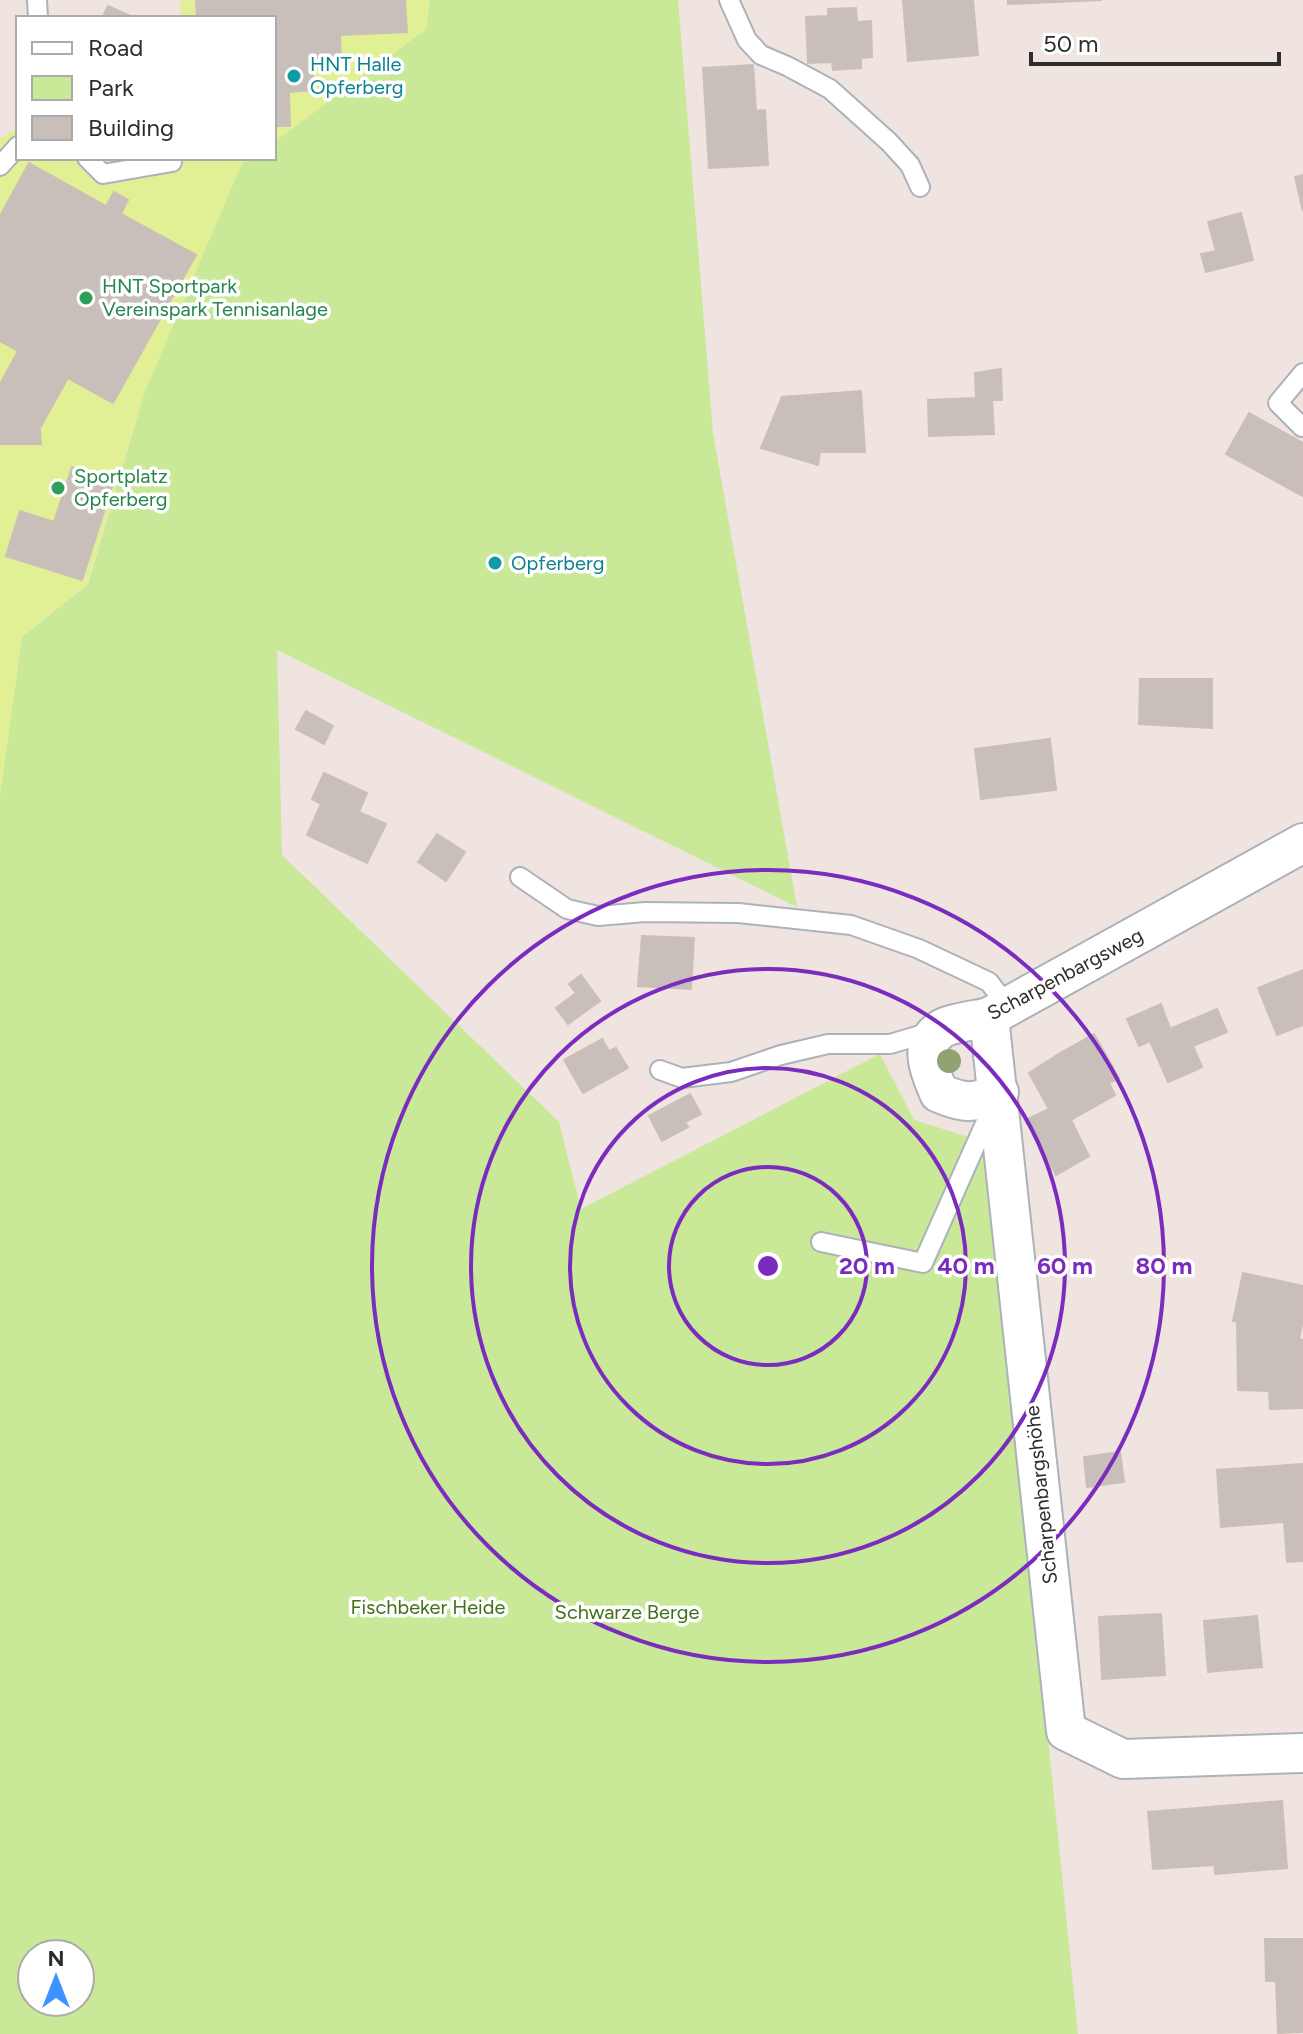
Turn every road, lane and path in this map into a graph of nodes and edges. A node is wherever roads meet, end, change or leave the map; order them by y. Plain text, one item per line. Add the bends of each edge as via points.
1 (729, 0) edge
2 (16, 148) edge
3 (89, 160) edge
4 (172, 162) dead end
5 (0, 166) edge
6 (920, 187) dead end
7 (1303, 373) edge
8 (1302, 427) edge
9 (1303, 843) edge
10 (520, 877) dead end
11 (998, 1012) junction
12 (940, 1029) junction
13 (660, 1070) dead end
14 (999, 1092) junction
15 (821, 1242) dead end
16 (1303, 1753) edge

1 - 6 lane via 747,40 761,55 830,89 889,142 910,165
2 - 5 lane
3 - 4 lane via 103,174
7 - 8 lane via 1278,403
9 - 11 street, Scharpenbargsweg
10 - 11 lane via 567,909 598,916 738,913 851,925 989,982
11 - 12 street, Scharpenbargsweg
11 - 14 street, Scharpenbargshöhe
12 - 13 lane via 890,1044 828,1044 731,1072 682,1078
12 - 14 street via 928,1045 928,1067 939,1093 958,1102 980,1101
14 - 15 lane via 923,1263
14 - 16 street, Scharpenbargshöhe via 1066,1731 1123,1759

